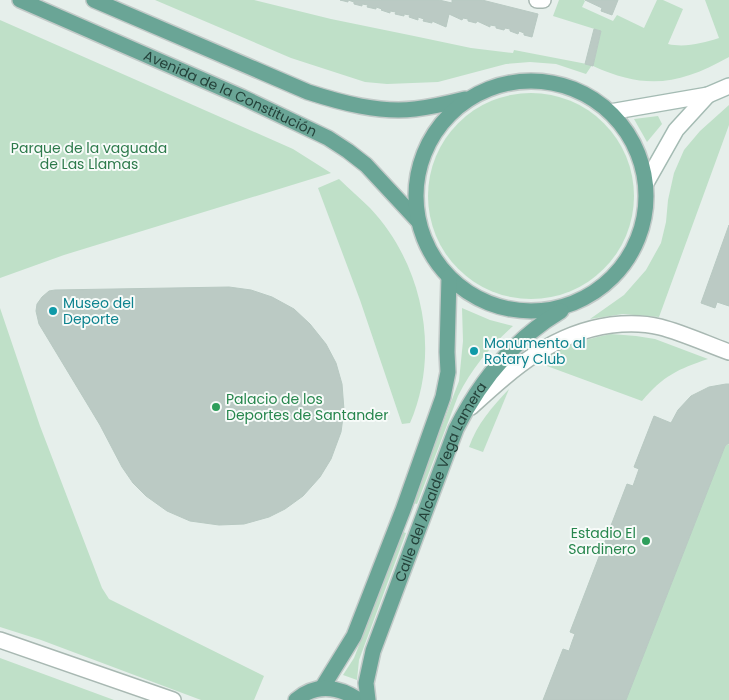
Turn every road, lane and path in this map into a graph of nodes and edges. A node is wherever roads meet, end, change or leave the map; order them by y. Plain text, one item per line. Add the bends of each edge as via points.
1 (20, 0) edge
2 (94, 0) edge
3 (537, 0) edge
4 (543, 0) edge
5 (729, 86) edge
6 (708, 95) junction
7 (472, 97) junction
8 (610, 112) junction
9 (646, 183) junction
10 (418, 221) junction
11 (450, 277) junction
12 (577, 302) junction
13 (729, 352) edge
14 (464, 413) junction
15 (0, 640) edge
16 (322, 688) junction
17 (173, 700) edge
18 (296, 700) edge
19 (359, 700) edge
20 (368, 700) edge

1 - 10 main road, Avenida de la Constitución via 328,138 366,165
2 - 7 main road via 308,92 340,102 414,109
3 - 4 street
5 - 6 street
6 - 8 street
6 - 9 street via 676,130
7 - 8 main road, Calle del Alcalde Vega Lamera via 510,83 535,81 583,93
7 - 10 main road via 445,119 426,148 417,182
8 - 9 main road, Calle del Alcalde Vega Lamera via 634,144
9 - 12 main road, Calle del Alcalde Vega Lamera via 644,220 631,254 608,282
10 - 11 main road via 429,249
11 - 12 main road via 477,297 510,309 544,310
11 - 16 main road, Calle del Alcalde Vega Lamera via 448,372 443,397 354,636
12 - 14 main road, Calle del Alcalde Vega Lamera via 528,334 498,365
13 - 14 street via 660,327 632,323 596,327 546,347 514,369
14 - 20 main road, Calle del Alcalde Vega Lamera via 448,447 373,651 366,683
15 - 17 street
16 - 18 main road via 312,689
16 - 19 main road via 343,691

